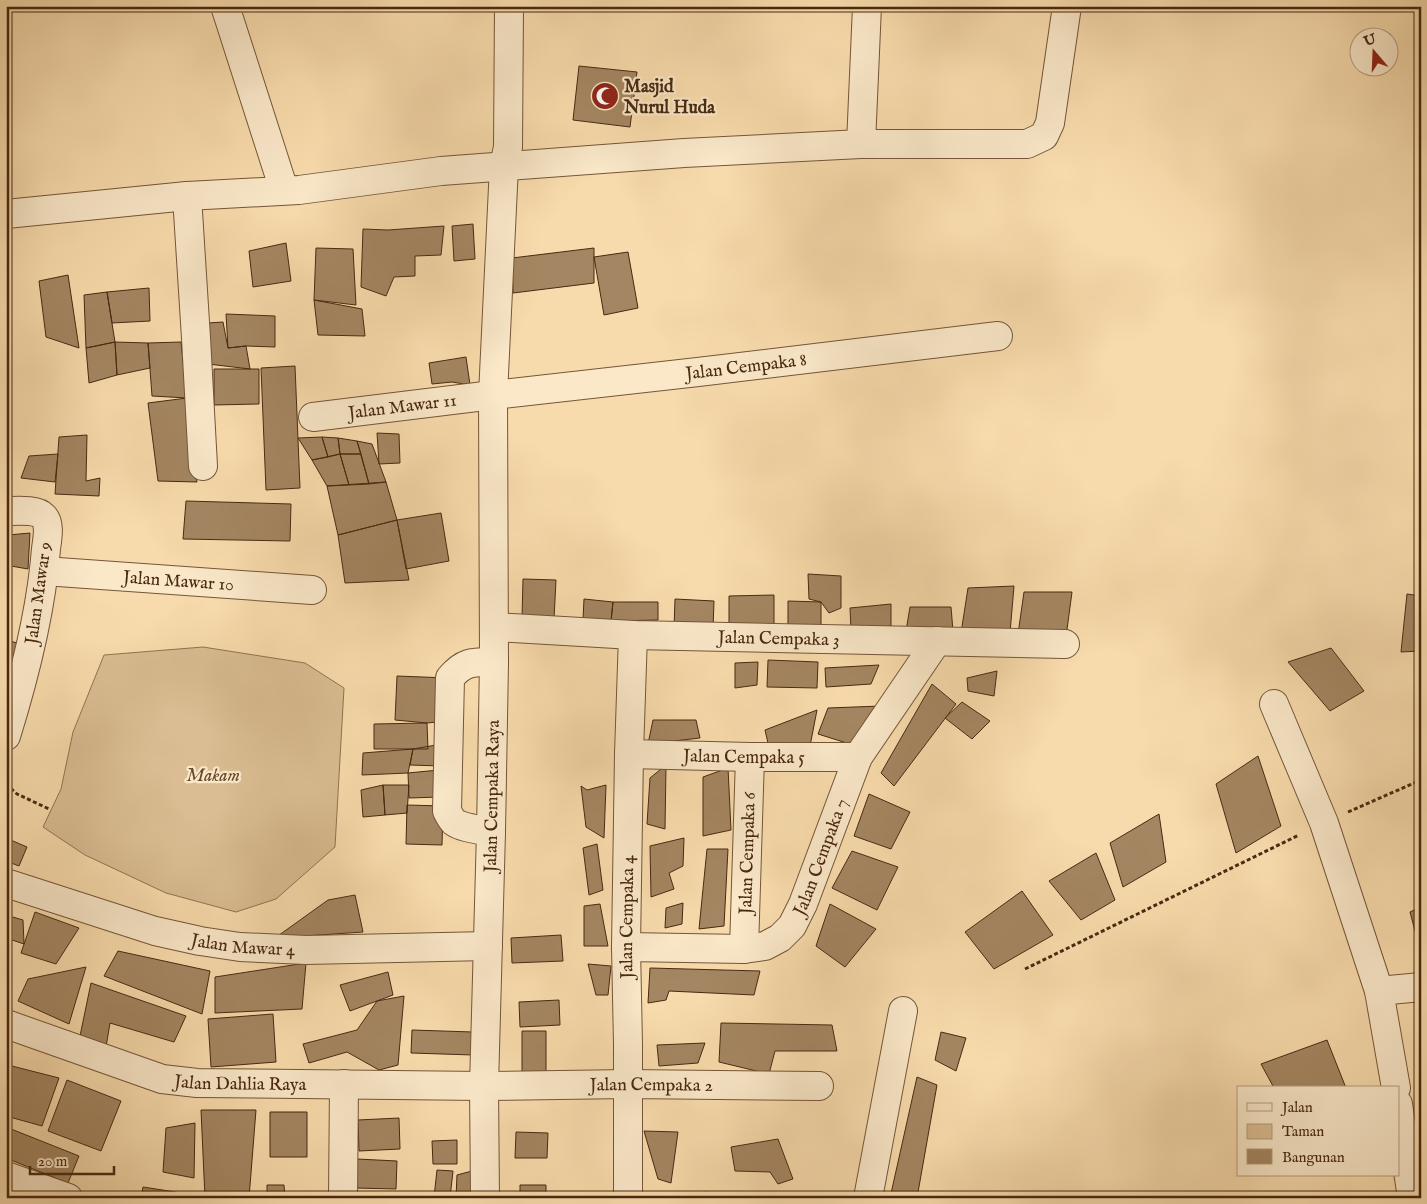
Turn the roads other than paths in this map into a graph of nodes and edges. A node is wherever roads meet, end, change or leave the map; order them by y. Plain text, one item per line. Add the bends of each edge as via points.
1 (225, 6) edge
2 (509, 6) edge
3 (867, 6) edge
4 (1067, 6) edge
5 (861, 144) junction
6 (504, 166) junction
7 (284, 190) junction
8 (187, 196) junction
9 (6, 214) edge
10 (998, 336) dead end
11 (493, 394) junction
12 (313, 417) dead end
13 (203, 466) dead end
14 (6, 511) edge
15 (44, 572) junction
16 (312, 590) dead end
17 (494, 627) junction
18 (633, 635) junction
19 (937, 641) junction
20 (1065, 644) dead end
21 (494, 662) junction
22 (1274, 704) dead end
23 (6, 736) edge
24 (629, 754) junction
25 (750, 757) junction
26 (858, 757) junction
27 (492, 832) junction
28 (6, 883) edge
29 (488, 946) junction
30 (626, 947) junction
31 (744, 949) junction
32 (1421, 987) edge
33 (1379, 991) junction
34 (904, 1011) dead end
35 (6, 1024) edge
36 (344, 1084) junction
37 (628, 1084) junction
38 (484, 1086) junction
39 (819, 1086) dead end
40 (1396, 1086) edge
41 (1400, 1117) edge
42 (6, 1176) edge
43 (68, 1198) edge
44 (343, 1198) edge
45 (485, 1198) edge
46 (628, 1198) edge
47 (868, 1198) edge
48 (1412, 1198) edge

1 - 7 street
2 - 6 street, Jalan Cempaka Raya via 508,147
3 - 5 street
4 - 5 street via 1050,123 1044,136 1027,144
5 - 6 street
6 - 7 street
6 - 11 street, Jalan Cempaka Raya
7 - 8 street
8 - 9 street
8 - 13 street
10 - 11 street, Jalan Cempaka 8
11 - 12 street, Jalan Mawar 11
11 - 17 street, Jalan Cempaka Raya
14 - 15 street, Jalan Mawar 9 via 37,512 44,516 47,524
15 - 16 street, Jalan Mawar 10
15 - 23 street, Jalan Mawar 9 via 32,645
17 - 18 street, Jalan Cempaka 3
17 - 21 street, Jalan Cempaka Raya
18 - 19 street, Jalan Cempaka 3
18 - 24 street, Jalan Cempaka 4
19 - 20 street, Jalan Cempaka 3
19 - 26 street, Jalan Cempaka 7
21 - 27 street, Jalan Cempaka Raya
21 - 27 street via 471,662 450,678 447,811 455,823
22 - 33 street via 1324,823
24 - 25 street, Jalan Cempaka 5
24 - 30 street, Jalan Cempaka 4
25 - 26 street, Jalan Cempaka 5
25 - 31 street, Jalan Cempaka 6
26 - 31 street, Jalan Cempaka 7 via 792,926 765,946
27 - 29 street, Jalan Cempaka Raya
28 - 29 street, Jalan Mawar 4 via 155,931 240,947 306,950
29 - 38 street, Jalan Cempaka Raya
30 - 31 street, Jalan Cempaka 7
30 - 37 street, Jalan Cempaka 4
32 - 33 street
33 - 40 street
34 - 47 street
35 - 36 street, Jalan Dahlia Raya via 162,1078 197,1083
36 - 38 street, Jalan Dahlia Raya
36 - 44 street
37 - 38 street, Jalan Cempaka 2
37 - 39 street, Jalan Cempaka 2
37 - 46 street, Jalan Cempaka 4
38 - 45 street, Jalan Cempaka Raya
41 - 48 street
42 - 43 street

